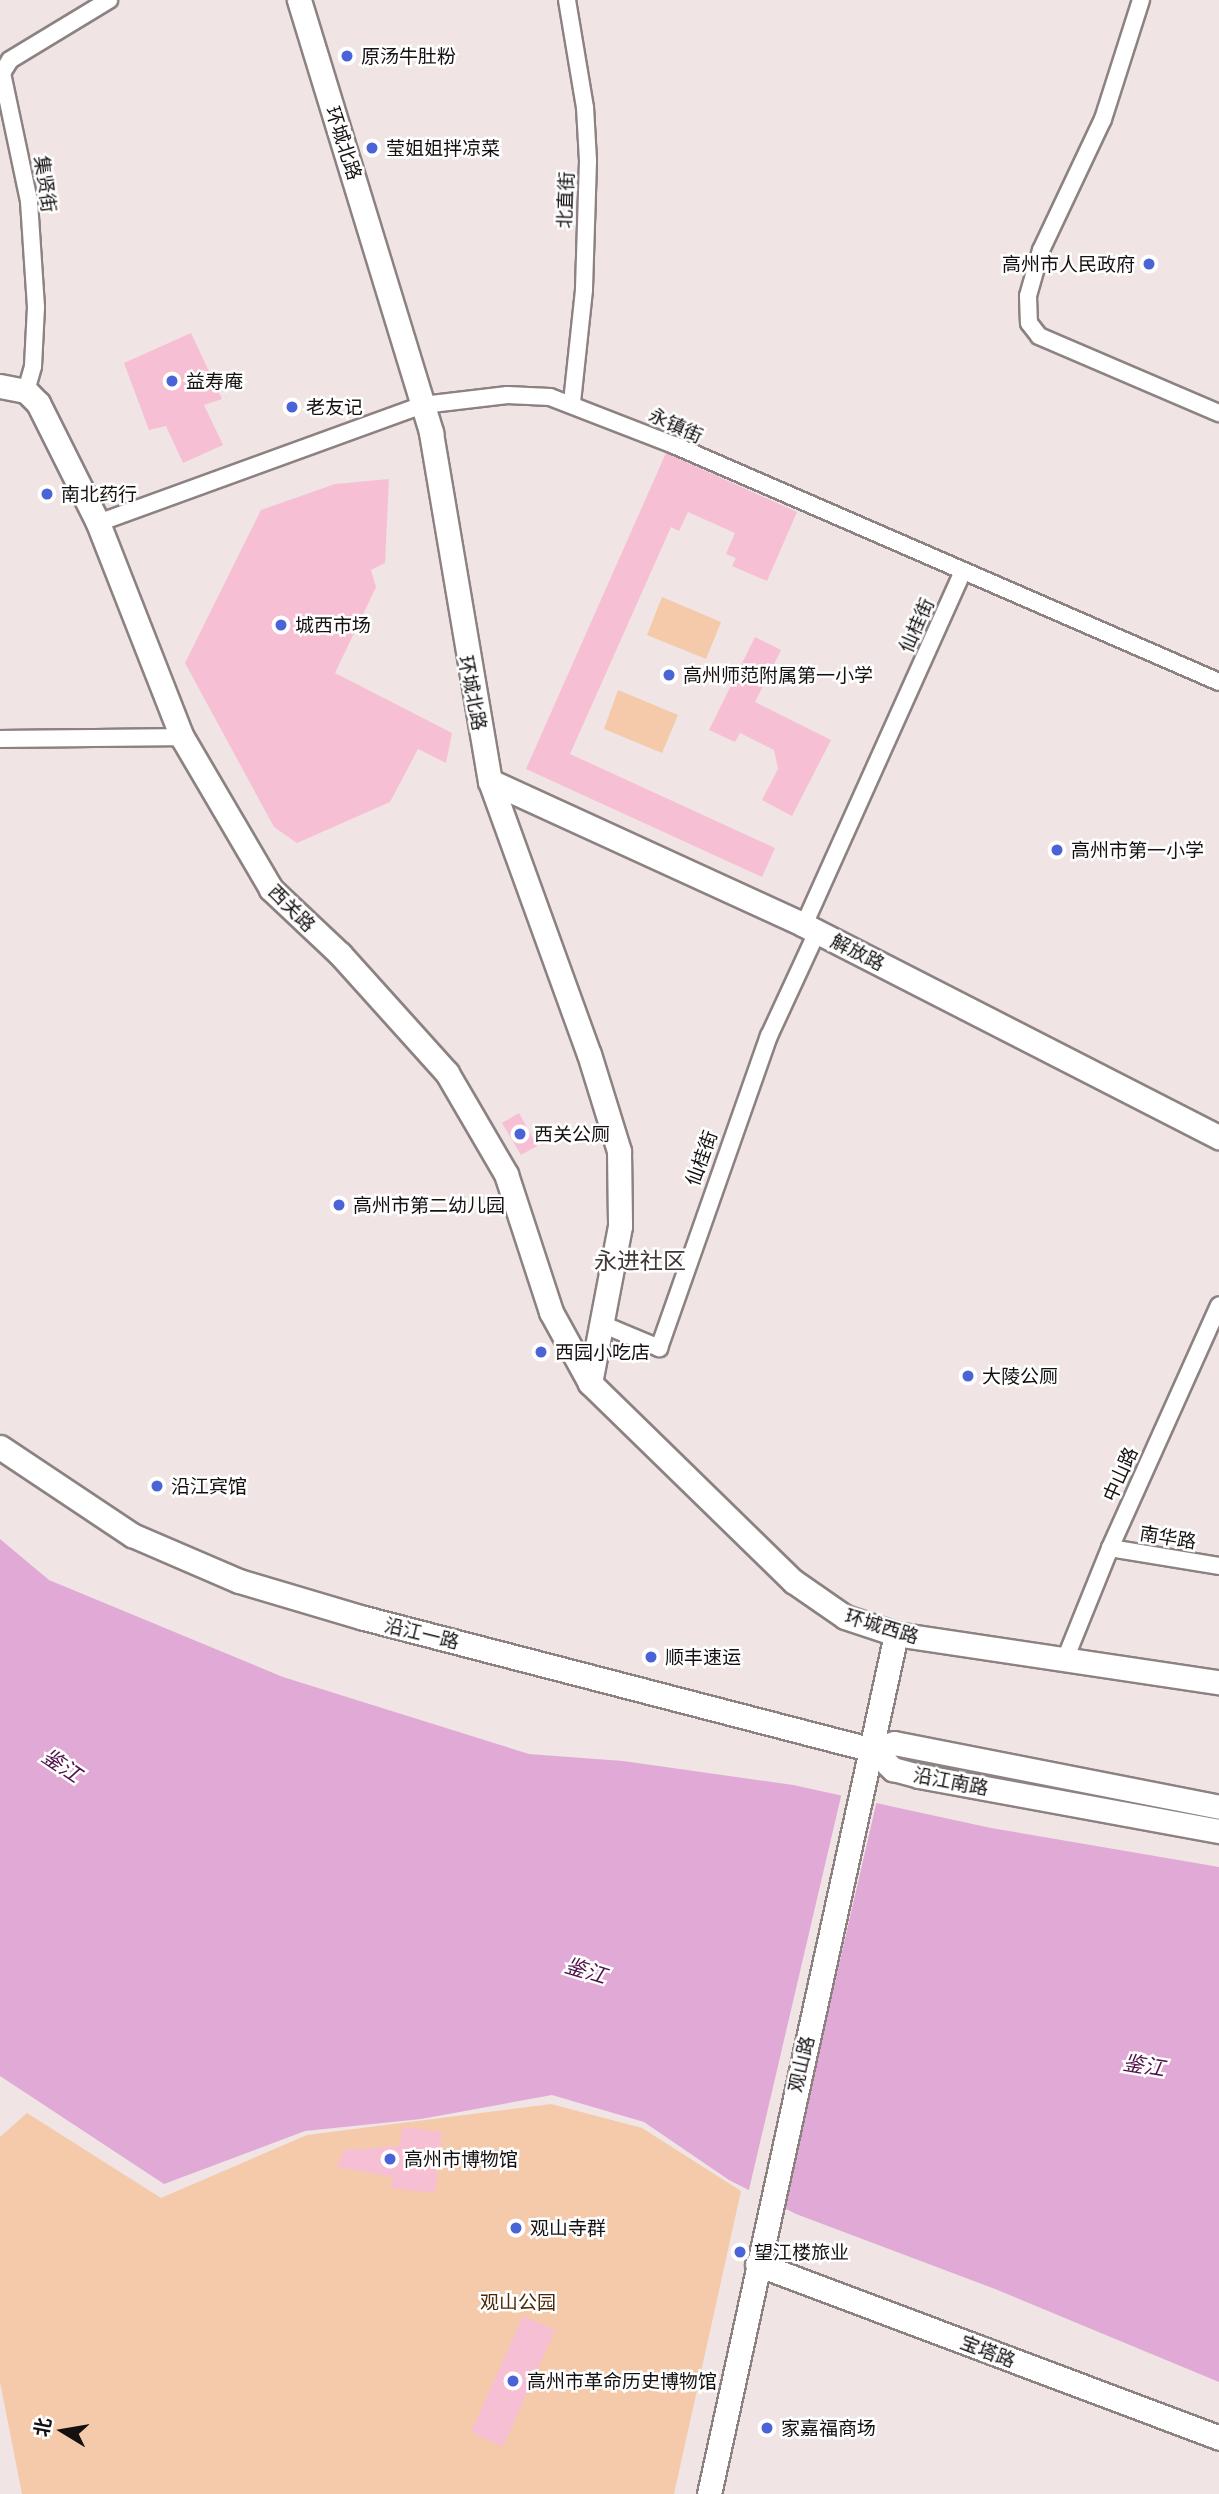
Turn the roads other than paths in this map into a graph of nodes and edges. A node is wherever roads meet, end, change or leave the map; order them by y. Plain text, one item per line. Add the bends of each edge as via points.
1 (109, 0) edge
2 (299, 0) edge
3 (567, 0) edge
4 (1141, 0) edge
5 (1, 69) edge
6 (0, 386) edge
7 (26, 391) junction
8 (572, 403) junction
9 (424, 405) junction
10 (1219, 413) edge
11 (97, 523) junction
12 (963, 572) junction
13 (1219, 682) edge
14 (182, 737) junction
15 (0, 738) edge
16 (490, 782) junction
17 (810, 929) junction
18 (1219, 1137) edge
19 (1219, 1305) edge
20 (604, 1325) junction
21 (590, 1383) junction
22 (0, 1447) edge
23 (1110, 1548) junction
24 (1219, 1566) edge
25 (897, 1634) junction
26 (1065, 1662) junction
27 (1219, 1682) edge
28 (873, 1750) junction
29 (1219, 1807) edge
30 (1219, 1831) edge
31 (757, 2264) junction
32 (1219, 2438) edge
33 (709, 2494) edge

1 - 5 street, 集贤街
2 - 9 street, 环城北路
3 - 8 street, 北直街 via 585,107 588,161 584,290
4 - 10 street via 1102,119 1041,250 1028,296 1029,323 1039,336
5 - 7 street, 集贤街 via 29,201 36,306 33,366
6 - 7 street
7 - 11 street, 西关路 via 38,403
8 - 9 street, 永镇街 via 515,395
8 - 12 street, 永镇街
9 - 11 street, 永镇街
9 - 16 street, 环城北路 via 437,458 461,631
11 - 14 street, 西关路
12 - 13 street, 永镇街
12 - 17 street, 仙桂街
14 - 15 street
14 - 21 street, 西关路 via 271,889 340,954 447,1073 506,1174 551,1312
16 - 17 street, 解放路
16 - 20 street, 环城北路 via 598,1079 619,1151 620,1226
17 - 18 street, 解放路
17 - 20 street, 仙桂街 via 659,1348
19 - 23 street, 中山路
20 - 21 street, 环城北路
21 - 25 street, 环城西路 via 810,1596 845,1617
22 - 28 street, 沿江一路 via 132,1535 239,1581 364,1618
23 - 24 street, 南华路
23 - 26 street, 中山路
25 - 26 street, 环城西路
25 - 28 street, 观山路
26 - 27 street, 环城西路
28 - 29 street, 沿江南路 via 894,1743
28 - 30 street, 沿江南路 via 893,1769 919,1776
28 - 31 street, 观山路
31 - 32 street, 宝塔路
31 - 33 street, 观山路

